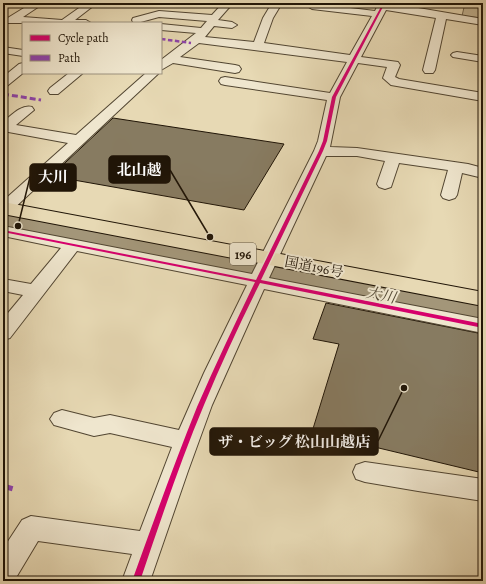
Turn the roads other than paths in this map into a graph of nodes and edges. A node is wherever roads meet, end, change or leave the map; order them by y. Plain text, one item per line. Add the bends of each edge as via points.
1 (39, 3) edge
2 (92, 3) edge
3 (228, 3) edge
4 (277, 3) edge
5 (314, 3) edge
6 (141, 6) dead end
7 (381, 8) edge
8 (442, 16) junction
9 (6, 22) edge
10 (22, 22) edge
11 (66, 22) edge
12 (136, 22) edge
13 (483, 22) edge
14 (232, 25) dead end
15 (162, 27) edge
16 (207, 28) junction
17 (22, 30) edge
18 (258, 46) junction
19 (162, 49) edge
20 (3, 50) edge
21 (22, 53) edge
22 (175, 55) junction
23 (457, 55) dead end
24 (483, 58) edge
25 (354, 60) junction
26 (162, 65) edge
27 (22, 68) edge
28 (235, 69) dead end
29 (429, 70) dead end
30 (76, 74) edge
31 (152, 74) edge
32 (225, 81) dead end
33 (3, 83) edge
34 (54, 90) dead end
35 (334, 97) junction
36 (483, 97) edge
37 (27, 110) dead end
38 (4, 127) edge
39 (78, 140) junction
40 (321, 151) junction
41 (394, 157) junction
42 (456, 167) junction
43 (483, 173) edge
44 (385, 184) dead end
45 (449, 195) dead end
46 (4, 209) edge
47 (3, 231) edge
48 (118, 243) junction
49 (72, 245) junction
50 (263, 271) junction
51 (3, 285) edge
52 (35, 291) junction
53 (483, 300) edge
54 (483, 326) edge
55 (3, 333) edge
56 (62, 419) dead end
57 (187, 441) junction
58 (364, 472) dead end
59 (483, 490) edge
60 (149, 544) junction
61 (3, 573) edge
62 (136, 581) edge

1 - 9 street
2 - 11 street
3 - 16 street
4 - 18 street via 268,18
5 - 7 street via 312,6
6 - 12 street
7 - 8 street
7 - 25 street
8 - 13 street
8 - 29 street
9 - 10 street
9 - 17 street
12 - 16 street via 159,14
14 - 16 street
15 - 16 street
16 - 18 street
16 - 22 street
18 - 25 street
19 - 22 street
20 - 21 street
22 - 26 street
22 - 28 street
23 - 24 street
25 - 35 street
25 - 36 street via 394,66 388,78 395,82
27 - 33 street
30 - 34 street
31 - 39 street
32 - 35 street
35 - 40 street
37 - 38 street
38 - 39 street
39 - 46 street
40 - 41 street
40 - 50 street
41 - 42 street
41 - 44 street
42 - 43 street
42 - 45 street
46 - 48 highway, 国道196号 / 196
47 - 49 street
48 - 49 street
48 - 50 highway, 国道196号 / 196
49 - 52 street
50 - 53 highway, 国道196号 / 196
50 - 54 street
50 - 57 street
51 - 52 street
52 - 55 street
56 - 57 street via 94,427 110,424
57 - 60 street
58 - 59 street
60 - 61 street via 31,528
60 - 62 street

